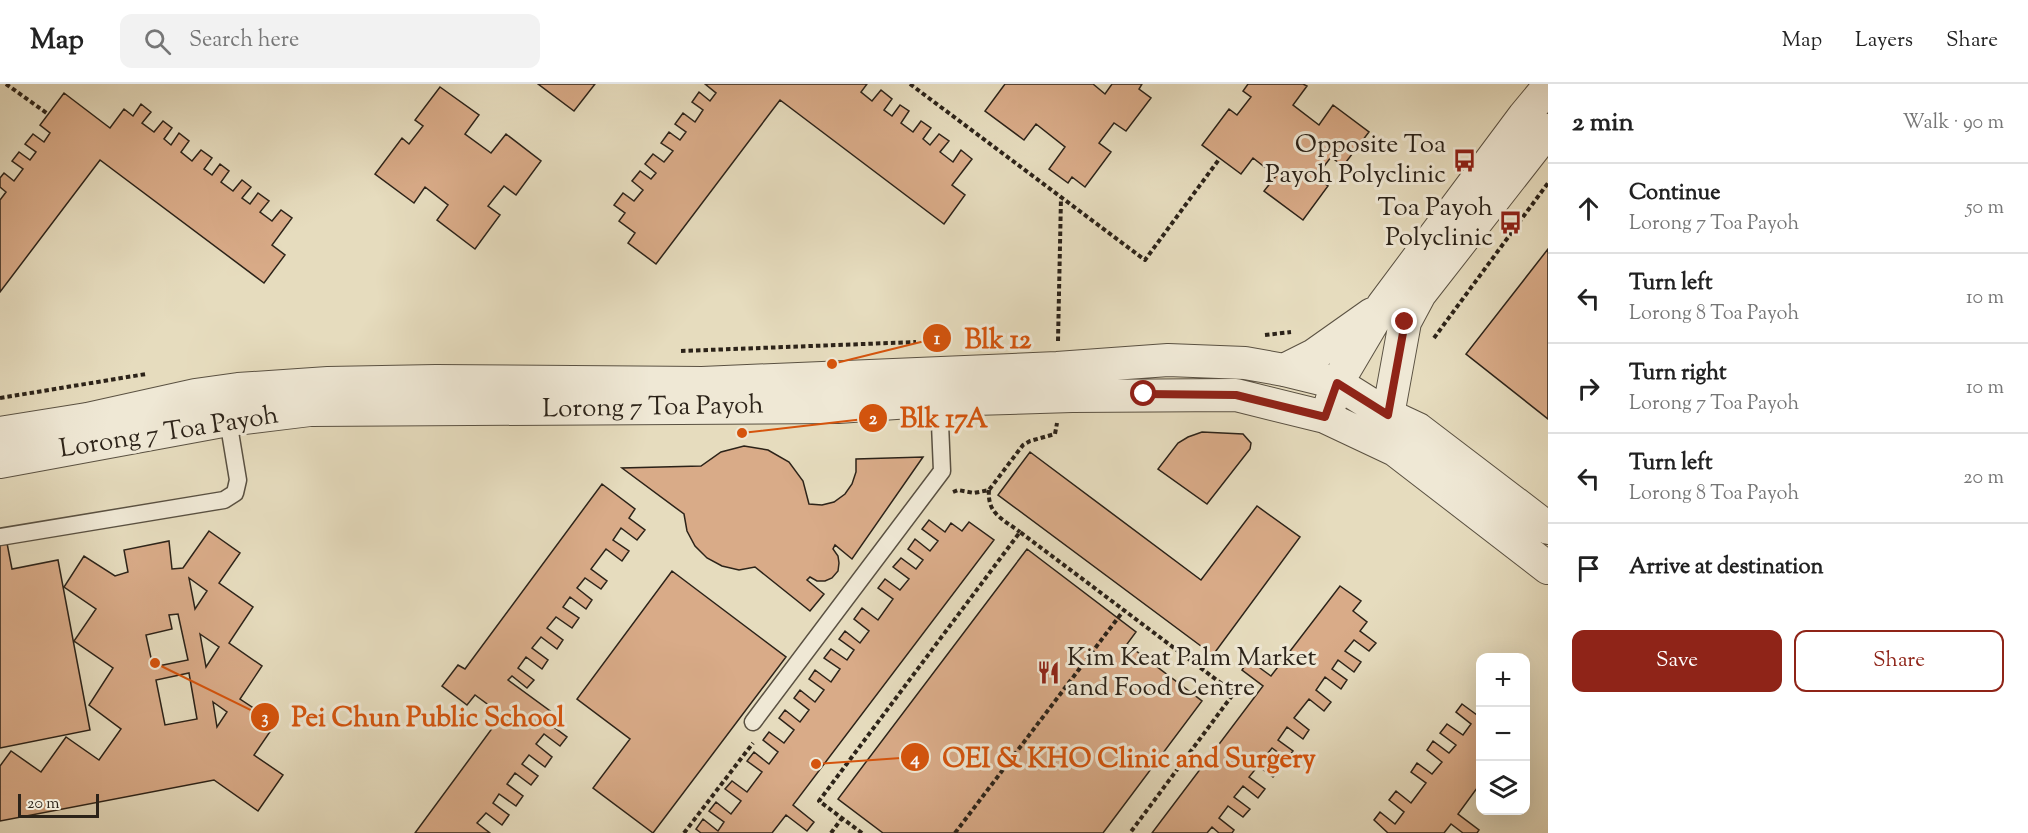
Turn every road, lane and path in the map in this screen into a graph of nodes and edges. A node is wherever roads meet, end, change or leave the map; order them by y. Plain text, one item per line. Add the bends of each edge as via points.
1 (6, 84) edge
2 (910, 84) edge
3 (1548, 87) edge
4 (48, 114) dead end
5 (1548, 130) edge
6 (1220, 158) dead end
7 (1548, 183) edge
8 (1060, 197) junction
9 (1383, 305) junction
10 (1298, 328) dead end
11 (1253, 335) dead end
12 (1069, 340) dead end
13 (1047, 341) dead end
14 (1058, 341) junction
15 (922, 342) dead end
16 (1427, 347) dead end
17 (672, 351) dead end
18 (1284, 370) junction
19 (1337, 383) junction
20 (939, 400) junction
21 (1388, 415) junction
22 (1325, 417) junction
23 (228, 420) junction
24 (0, 433) edge
25 (0, 462) edge
26 (989, 490) dead end
27 (1548, 528) edge
28 (1020, 532) junction
29 (0, 537) edge
30 (1548, 568) edge
31 (1124, 610) junction
32 (753, 722) dead end
33 (842, 818) junction
34 (831, 833) edge
35 (862, 833) edge
36 (955, 833) edge
37 (1130, 833) edge

1 - 4 path
2 - 8 path
3 - 9 street
5 - 21 street via 1420,294 1405,322
6 - 8 path via 1145,260
7 - 16 path
8 - 14 path
9 - 18 street via 1322,350
9 - 19 street
10 - 11 path
12 - 14 path
13 - 14 path
15 - 17 path
18 - 19 street, Lorong 7 Toa Payoh
18 - 24 street, Lorong 7 Toa Payoh via 1245,363 1168,360 702,383 328,383 238,389
19 - 21 street, Lorong 7 Toa Payoh
19 - 22 street
20 - 22 street, Lorong 7 Toa Payoh via 1236,395
20 - 23 street, Lorong 7 Toa Payoh via 838,406 310,410
20 - 32 lane via 942,471
21 - 27 street, Lorong 7 Toa Payoh via 1418,429
22 - 30 street, Lorong 7 Toa Payoh via 1395,450
23 - 25 street, Lorong 7 Toa Payoh
23 - 29 lane via 238,480 235,493 224,500
26 - 28 path via 988,502 993,512
28 - 31 path
28 - 33 path via 819,801
31 - 36 path
31 - 37 path via 1234,693
33 - 34 path
33 - 35 path

